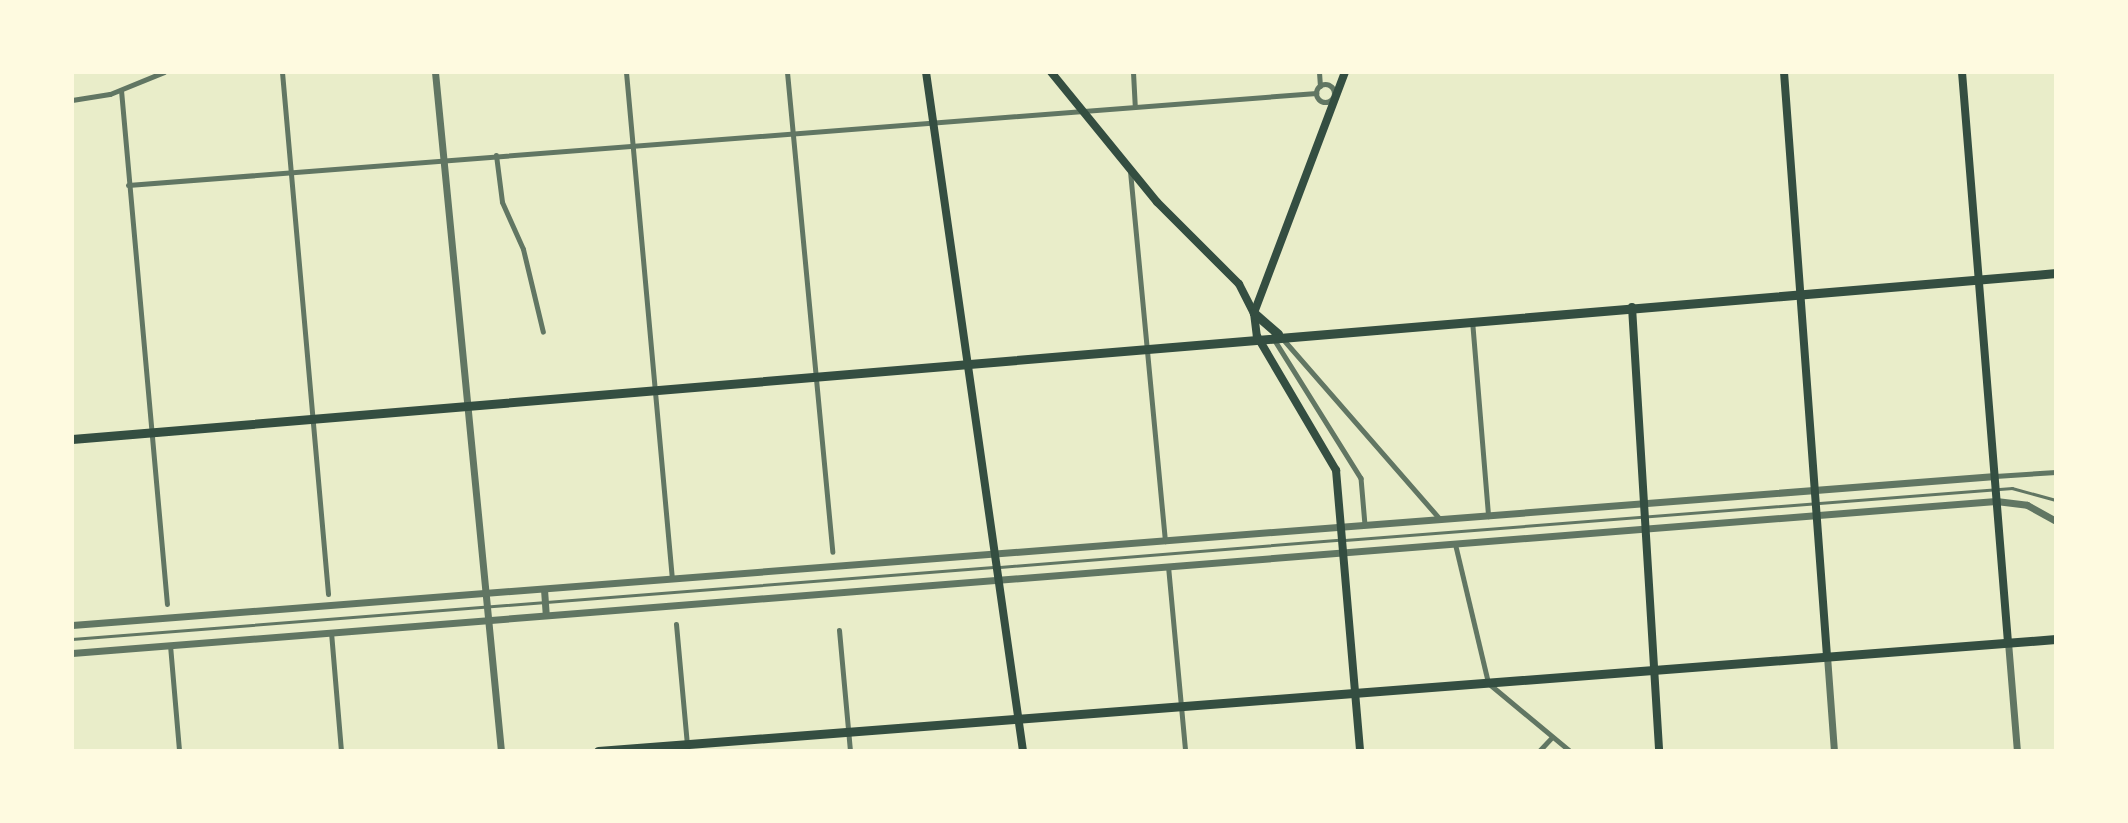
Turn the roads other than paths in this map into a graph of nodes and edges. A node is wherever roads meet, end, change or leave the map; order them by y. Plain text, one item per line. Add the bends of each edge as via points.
1 (164, 72) edge
2 (282, 72) edge
3 (435, 72) edge
4 (626, 72) edge
5 (787, 72) edge
6 (926, 72) edge
7 (1051, 72) edge
8 (1133, 72) edge
9 (1319, 72) edge
10 (1345, 72) edge
11 (1784, 72) edge
12 (1962, 72) edge
13 (1320, 86) junction
14 (121, 90) junction
15 (1316, 93) junction
16 (1332, 97) junction
17 (72, 100) edge
18 (1135, 105) junction
19 (1081, 109) junction
20 (933, 121) junction
21 (793, 132) junction
22 (633, 145) junction
23 (496, 155) junction
24 (444, 160) junction
25 (1130, 169) junction
26 (290, 172) junction
27 (128, 185) junction
28 (2056, 273) edge
29 (1979, 279) junction
30 (1800, 293) junction
31 (1632, 307) junction
32 (1254, 313) junction
33 (1472, 319) junction
34 (543, 332) dead end
35 (1275, 335) junction
36 (1257, 336) junction
37 (1147, 346) junction
38 (967, 362) junction
39 (815, 375) junction
40 (655, 388) junction
41 (470, 404) junction
42 (312, 418) junction
43 (149, 432) junction
44 (72, 439) edge
45 (2056, 472) edge
46 (1994, 476) junction
47 (1996, 489) junction
48 (1815, 490) junction
49 (2056, 500) edge
50 (1996, 501) junction
51 (1644, 503) junction
52 (1816, 503) junction
53 (1817, 515) junction
54 (1488, 516) junction
55 (1645, 516) junction
56 (1440, 519) junction
57 (2056, 521) edge
58 (1365, 525) junction
59 (1341, 527) junction
60 (1645, 528) junction
61 (1342, 540) junction
62 (1165, 541) junction
63 (1455, 544) junction
64 (832, 552) dead end
65 (1343, 552) junction
66 (994, 554) junction
67 (1168, 566) junction
68 (996, 567) junction
69 (672, 579) junction
70 (998, 580) junction
71 (544, 589) junction
72 (328, 594) dead end
73 (545, 602) junction
74 (167, 604) dead end
75 (546, 615) junction
76 (676, 624) dead end
77 (72, 625) edge
78 (839, 630) dead end
79 (331, 632) junction
80 (72, 639) edge
81 (2056, 639) edge
82 (2008, 642) junction
83 (170, 645) junction
84 (72, 653) edge
85 (1827, 656) junction
86 (1654, 670) junction
87 (1488, 683) junction
88 (1355, 693) junction
89 (1181, 706) junction
90 (1018, 719) junction
91 (848, 732) junction
92 (1551, 738) junction
93 (687, 748) edge
94 (179, 751) edge
95 (341, 751) edge
96 (501, 751) edge
97 (598, 751) edge
98 (850, 751) edge
99 (1023, 751) edge
100 (1185, 751) edge
101 (1360, 751) edge
102 (1539, 751) edge
103 (1570, 751) edge
104 (1659, 751) edge
105 (1835, 751) edge
106 (2017, 751) edge

1 - 14 street
2 - 26 street
3 - 24 street
4 - 22 street
5 - 21 street
6 - 20 main road
7 - 19 main road
8 - 18 street
9 - 13 street
10 - 16 main road
11 - 30 main road
12 - 29 main road
13 - 15 street
13 - 16 street via 1331,87
14 - 17 street
14 - 27 street
15 - 16 street via 1322,102
15 - 18 street
16 - 32 main road
18 - 19 street
19 - 20 street
19 - 25 main road
20 - 21 street
20 - 38 main road
21 - 22 street
21 - 39 street
22 - 23 street
22 - 40 street
23 - 24 street
23 - 34 street via 502,202 523,249
24 - 26 street
24 - 41 street
25 - 32 main road via 1234,278
25 - 37 street
26 - 27 street
26 - 42 street
27 - 43 street
28 - 29 main road
29 - 30 main road
29 - 46 main road
30 - 31 main road
30 - 48 main road
31 - 33 main road
31 - 51 main road
32 - 35 main road
32 - 36 main road
33 - 35 main road
33 - 54 street
35 - 36 main road
35 - 56 street
35 - 58 street via 1361,478
36 - 37 main road
36 - 59 main road via 1334,466
37 - 38 main road
37 - 62 street
38 - 39 main road
38 - 66 main road
39 - 40 main road
39 - 64 street
40 - 41 main road
40 - 69 street
41 - 42 main road
41 - 96 street
42 - 43 main road
42 - 72 street
43 - 44 main road
43 - 74 street
45 - 46 street
46 - 47 main road
46 - 48 street
47 - 49 lane via 2027,489
47 - 50 main road
47 - 52 lane
48 - 51 street
48 - 52 main road
50 - 53 street
50 - 57 street via 2027,505
50 - 82 main road
51 - 54 street
51 - 55 main road
52 - 53 main road
52 - 55 lane
53 - 60 street
53 - 85 main road
54 - 56 street
55 - 60 main road
55 - 61 lane
56 - 58 street
58 - 59 street
59 - 61 main road
59 - 62 street
60 - 63 street
60 - 86 main road
61 - 65 main road
61 - 68 lane
62 - 66 street
63 - 65 street
63 - 87 street
65 - 67 street
65 - 88 main road
66 - 68 main road
66 - 69 street
67 - 70 street
67 - 89 street
68 - 70 main road
68 - 73 lane
69 - 71 street
70 - 75 street
70 - 90 main road
71 - 73 street
71 - 77 street
73 - 75 street
73 - 80 lane
75 - 79 street
76 - 93 street
78 - 91 street
79 - 83 street
79 - 95 street
81 - 82 main road
82 - 85 main road
82 - 106 street
83 - 84 street
83 - 94 street
85 - 86 main road
85 - 105 street
86 - 87 main road
86 - 104 main road
87 - 88 main road
87 - 92 street
88 - 89 main road
88 - 101 main road
89 - 90 main road
89 - 100 street
90 - 91 main road
90 - 99 main road
91 - 93 main road
91 - 98 street
92 - 102 street
92 - 103 street
93 - 97 main road

